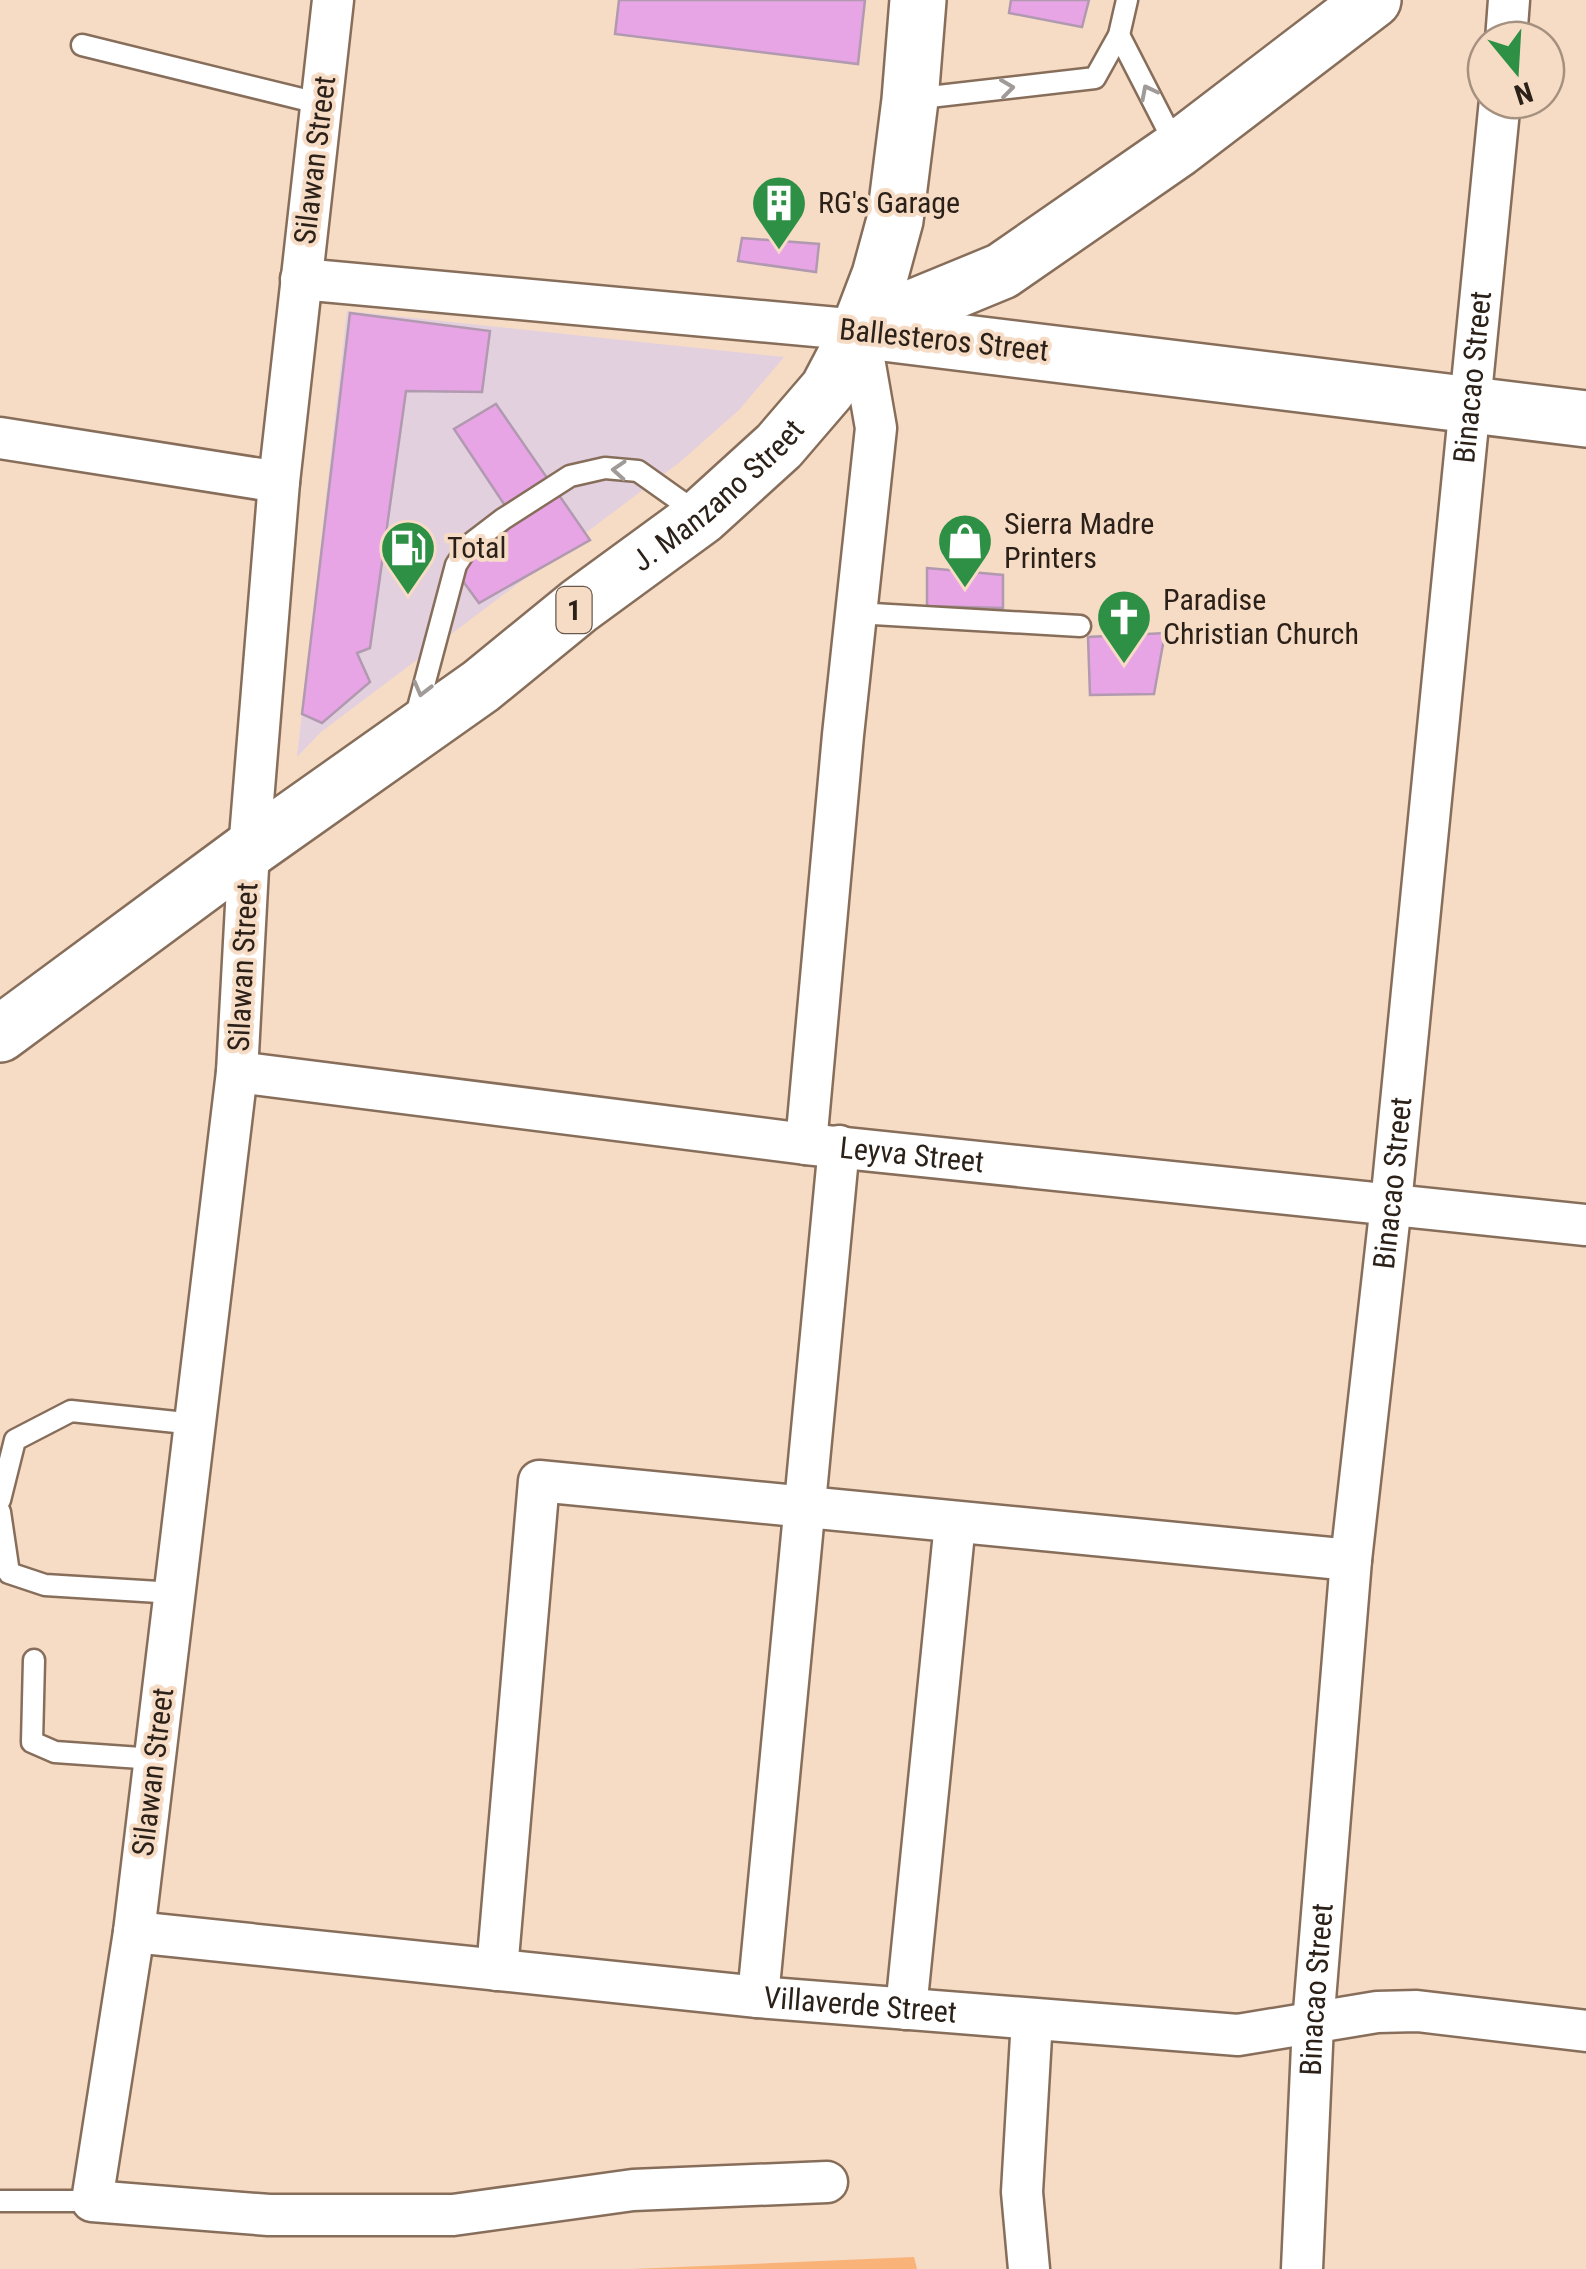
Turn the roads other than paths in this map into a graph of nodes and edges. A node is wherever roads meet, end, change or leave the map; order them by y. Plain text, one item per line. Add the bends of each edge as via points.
1 (332, 0) edge
2 (918, 0) edge
3 (1127, 0) edge
4 (1373, 0) edge
5 (1118, 35) junction
6 (82, 45) dead end
7 (910, 100) junction
8 (322, 104) junction
9 (1498, 120) edge
10 (1178, 150) junction
11 (301, 278) junction
12 (858, 330) junction
13 (1470, 407) junction
14 (1586, 419) edge
15 (0, 438) edge
16 (279, 482) junction
17 (702, 516) junction
18 (856, 613) junction
19 (1080, 626) dead end
20 (410, 737) junction
21 (249, 850) junction
22 (0, 1034) edge
23 (237, 1072) junction
24 (823, 1145) junction
25 (1391, 1204) junction
26 (1586, 1226) edge
27 (195, 1424) junction
28 (0, 1500) edge
29 (803, 1508) junction
30 (0, 1512) edge
31 (955, 1523) junction
32 (1351, 1560) junction
33 (175, 1593) junction
34 (34, 1660) dead end
35 (155, 1759) junction
36 (134, 1932) junction
37 (497, 1970) junction
38 (758, 1997) junction
39 (906, 2009) junction
40 (1032, 2019) junction
41 (1313, 2024) junction
42 (1586, 2030) edge
43 (827, 2182) dead end
44 (0, 2201) edge
45 (92, 2201) junction
46 (1030, 2269) edge
47 (1302, 2269) edge

1 - 8 street, Silawan Street
2 - 7 main road, 1
3 - 5 lane
4 - 10 main road
7 -> 5 lane via 1096,78
10 -> 5 lane
6 - 8 lane
7 - 12 main road, 1 via 895,220
8 - 11 street, Silawan Street
9 - 13 street, Binacao Street
10 - 12 main road via 1002,271
11 - 12 street, Ballesteros Street
11 - 16 street, Silawan Street
12 - 13 main road, Ballesteros Street
12 - 17 main road, J. Manzano Street / 1 via 828,389 779,446
12 - 18 street via 876,428
13 - 14 main road, Ballesteros Street
13 - 25 street, Binacao Street
15 - 16 street
16 - 21 street, Silawan Street
17 - 20 main road, J. Manzano Street / 1
17 -> 20 lane via 638,471 605,468 570,476 502,519 468,545 456,566
18 - 19 lane
18 - 24 street
20 - 21 main road, J. Manzano Street / 1
21 - 22 main road, J. Manzano Street / 1
21 - 23 street, Silawan Street
23 - 24 street, Leyva Street
23 - 27 street, Silawan Street
24 - 25 street, Leyva Street
24 - 29 street
25 - 26 street, Leyva Street
25 - 32 street, Binacao Street
27 - 28 lane via 71,1411 15,1440
27 - 33 street, Silawan Street
29 - 31 street
29 - 37 street via 538,1480
29 - 38 street
30 - 33 lane via 9,1573 45,1584
31 - 32 street
31 - 39 street
32 - 41 street, Binacao Street
33 - 35 street, Silawan Street
34 - 35 lane via 32,1742 55,1752
35 - 36 street, Silawan Street
36 - 37 street, Villaverde Street
36 - 45 street, Silawan Street
37 - 38 street, Villaverde Street
38 - 39 street, Villaverde Street
39 - 40 street, Villaverde Street
40 - 41 street, Villaverde Street via 1238,2035
40 - 46 street via 1022,2192
41 - 42 street, Villaverde Street via 1417,2011
41 - 47 street, Binacao Street
43 - 45 street via 633,2190 453,2215 268,2214
44 - 45 lane

